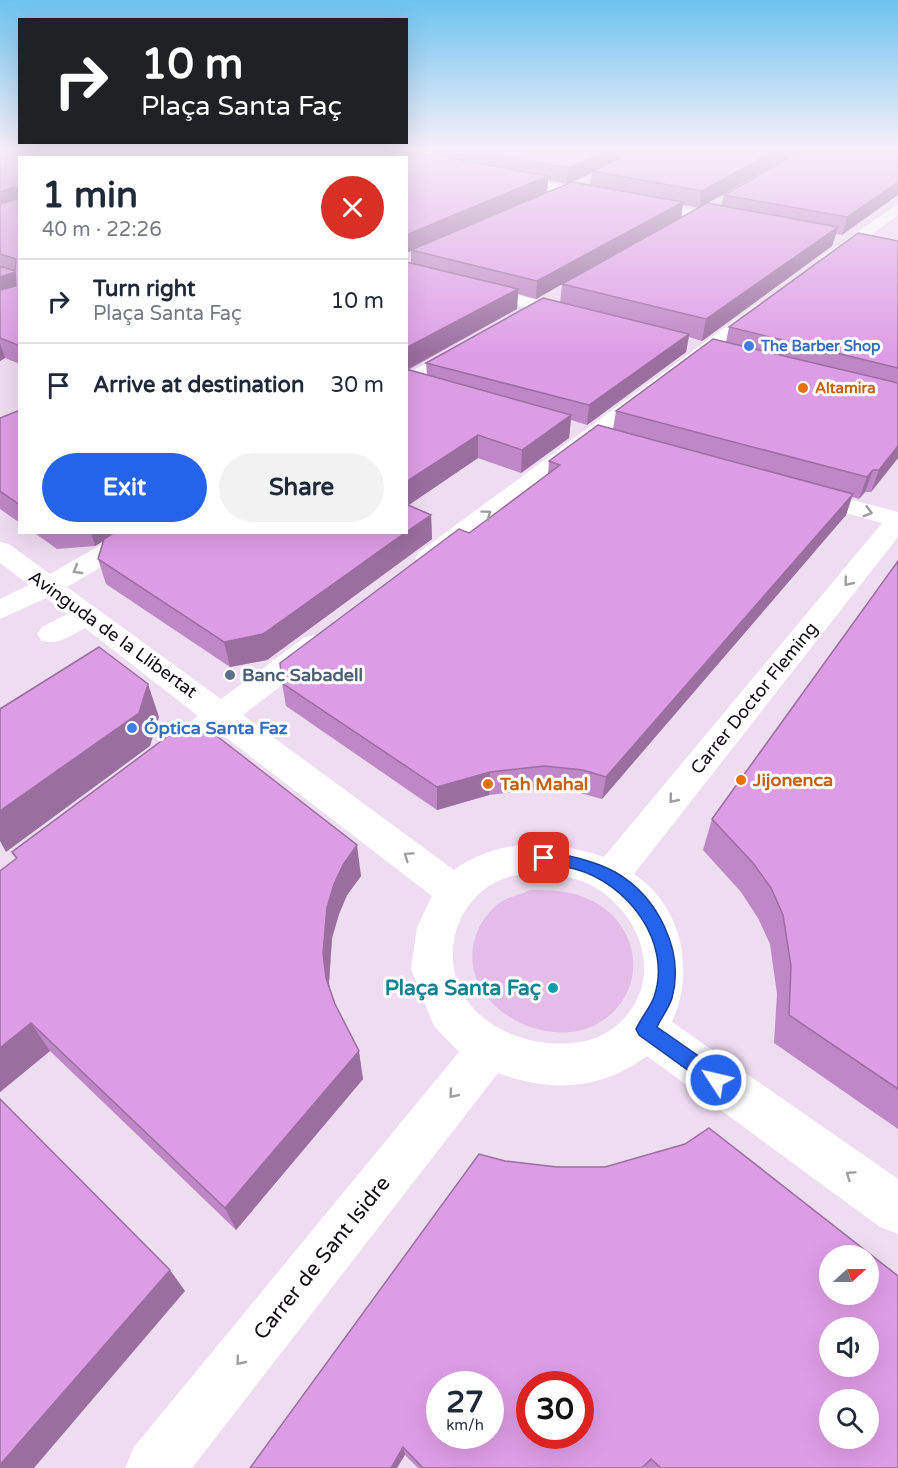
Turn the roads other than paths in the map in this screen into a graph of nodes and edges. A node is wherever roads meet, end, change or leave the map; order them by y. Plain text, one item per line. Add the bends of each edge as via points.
1 (698, 217) edge
2 (709, 217) edge
3 (887, 217) edge
4 (747, 224) edge
5 (681, 226) edge
6 (828, 239) edge
7 (851, 243) junction
8 (874, 248) edge
9 (813, 271) edge
10 (408, 274) edge
11 (784, 292) edge
12 (561, 295) edge
13 (542, 307) junction
14 (521, 318) edge
15 (597, 320) edge
16 (479, 341) edge
17 (696, 345) junction
18 (729, 354) edge
19 (408, 382) edge
20 (408, 384) edge
21 (430, 391) edge
22 (568, 429) edge
23 (591, 435) junction
24 (614, 441) edge
25 (784, 488) edge
26 (898, 520) edge
27 (140, 534) edge
28 (0, 550) edge
29 (413, 570) edge
30 (49, 586) junction
31 (0, 590) edge
32 (0, 610) edge
33 (88, 615) junction
34 (52, 634) dead end
35 (329, 634) edge
36 (222, 715) junction
37 (138, 777) edge
38 (610, 877) junction
39 (455, 891) junction
40 (645, 1029) junction
41 (490, 1048) junction
42 (898, 1209) edge
43 (155, 1468) edge

1 - 5 street
2 - 4 street
3 - 7 street
6 - 7 street
7 - 8 street
7 - 9 street
10 - 13 street
11 - 17 street
12 - 13 street
13 - 14 street
13 - 15 street
16 - 19 street
17 - 18 street
17 - 23 street
20 - 21 street
22 - 23 street
23 - 24 street
29 -> 23 street
25 -> 26 street
26 -> 38 street, Carrer Doctor Fleming
27 -> 30 street
28 - 30 street, Avinguda de la Llibertat
30 - 31 street
30 - 32 street
30 - 33 street, Avinguda de la Llibertat
33 - 34 street
33 - 36 street, Avinguda de la Llibertat via 110,650
35 - 36 street
36 - 37 street
39 -> 36 street, Avinguda de la Llibertat
38 - 39 street via 578,863 544,858 511,861 480,872
38 - 40 street via 639,900 658,930 667,963 663,998
39 - 41 street via 434,928 432,971 451,1014
40 - 41 street via 615,1054 574,1066 531,1064
42 -> 40 street
41 -> 43 street, Carrer de Sant Isidre

